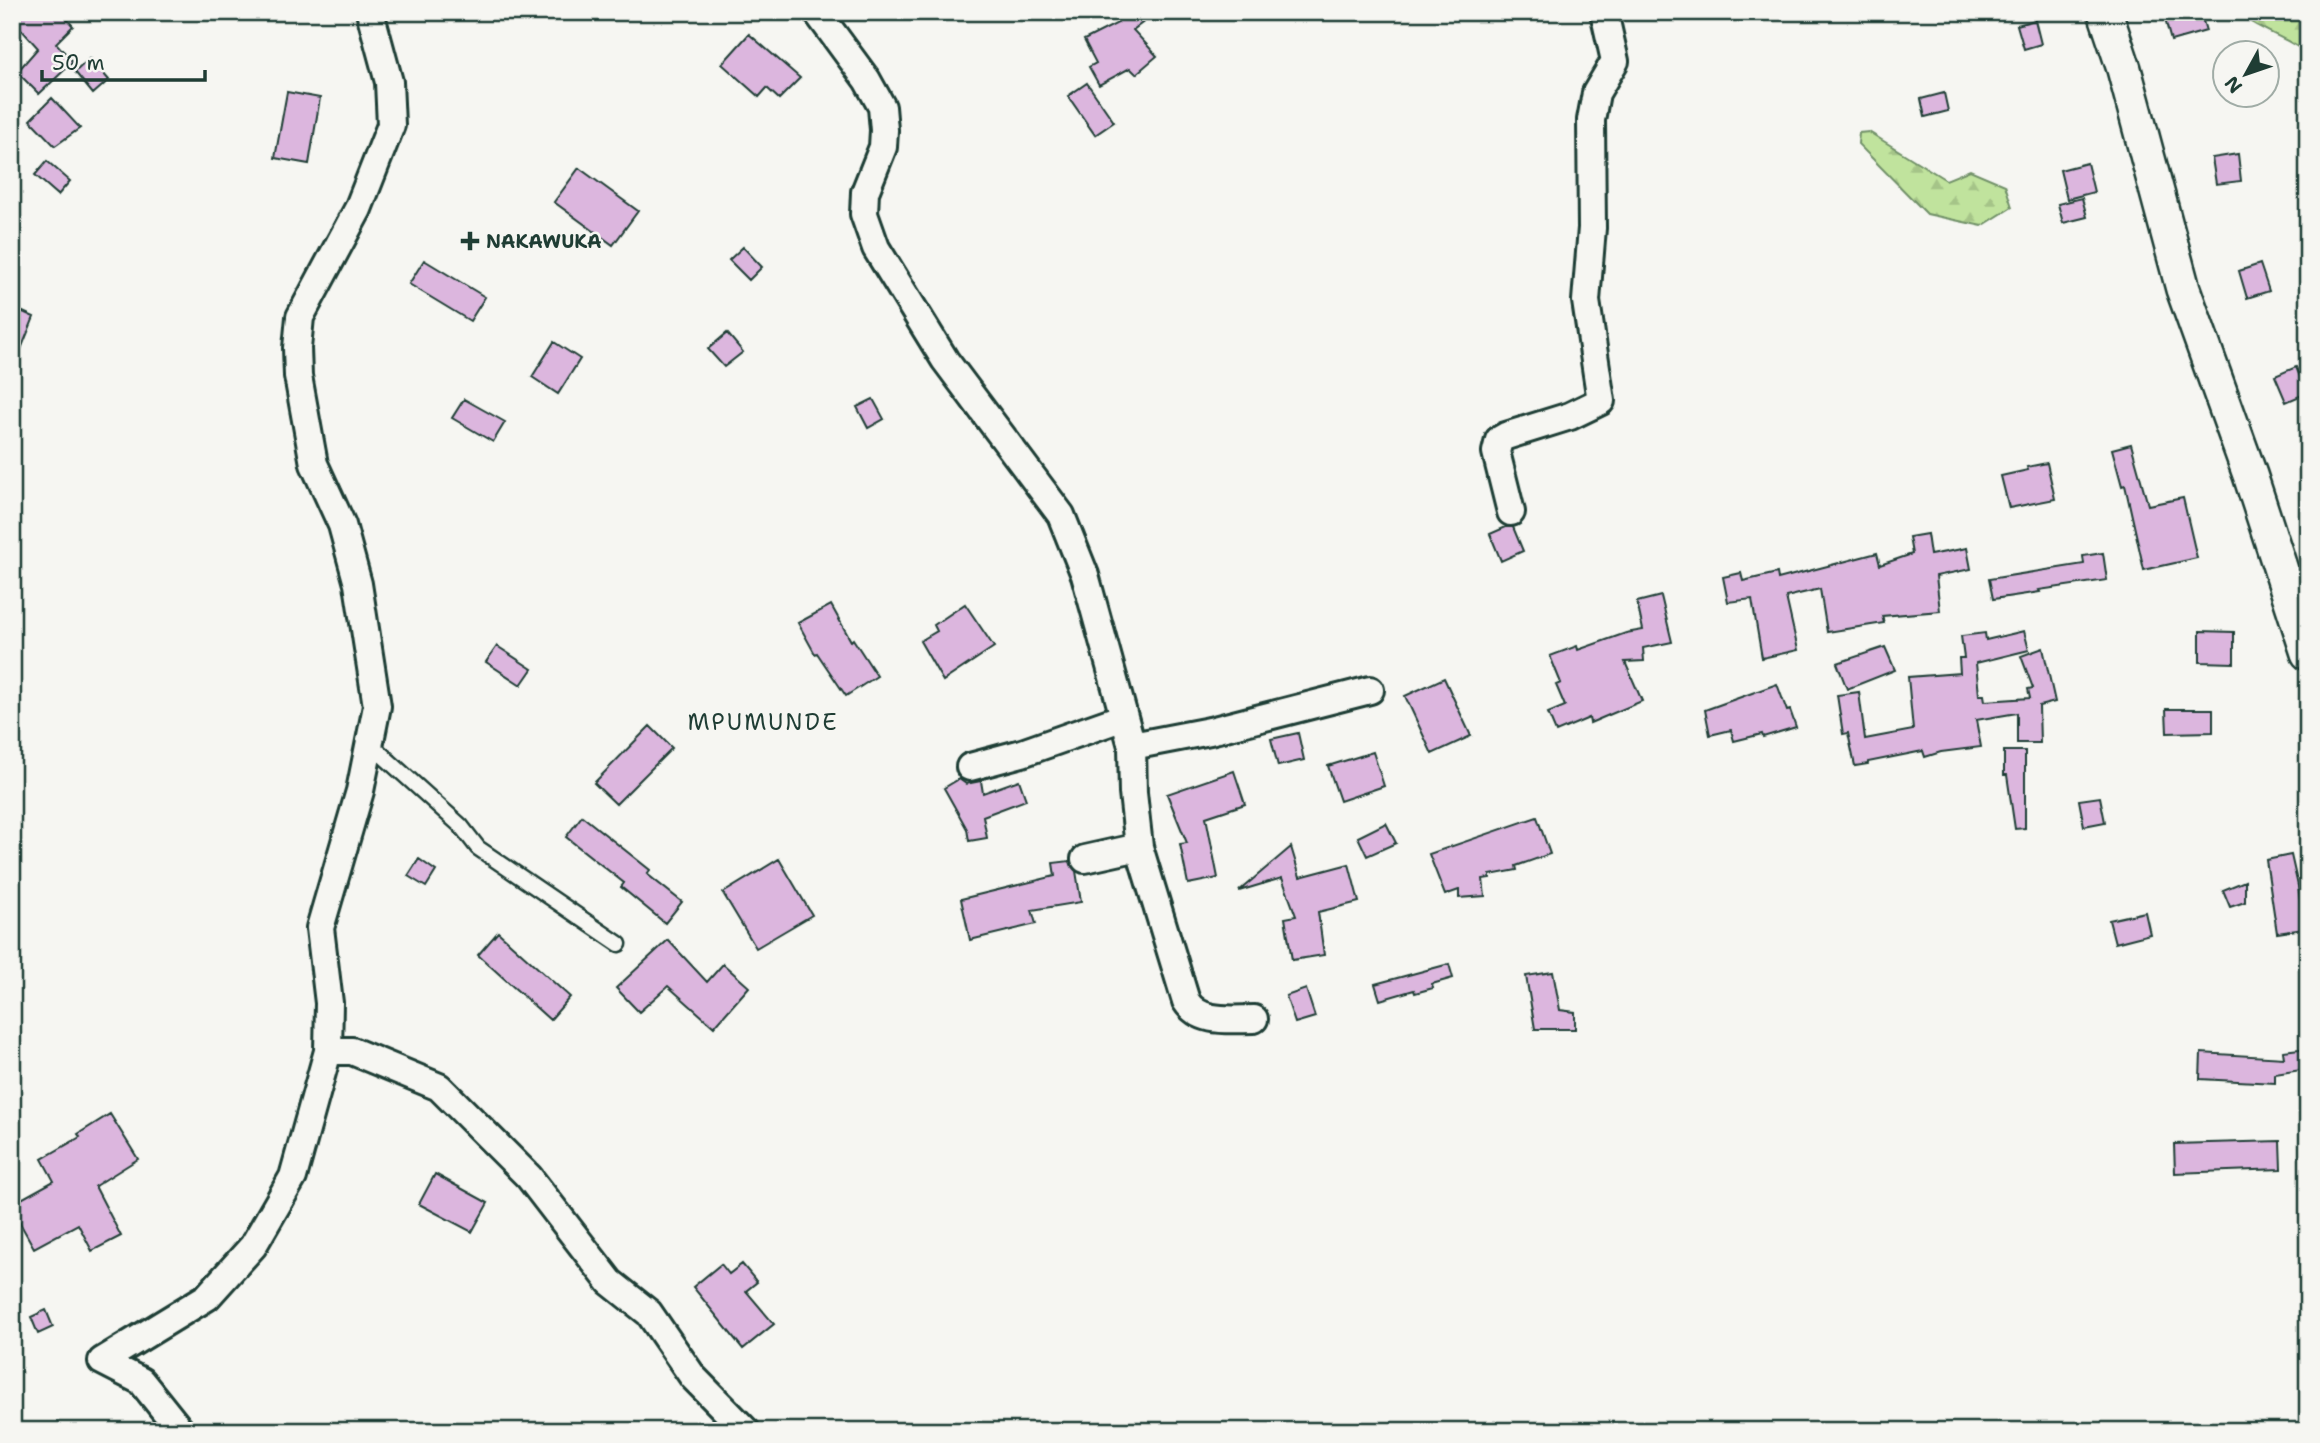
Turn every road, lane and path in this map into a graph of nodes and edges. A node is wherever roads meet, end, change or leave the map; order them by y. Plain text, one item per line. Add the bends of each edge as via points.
1 (370, 12) edge
2 (817, 12) edge
3 (1604, 12) edge
4 (2105, 12) edge
5 (1511, 512) dead end
6 (2308, 653) edge
7 (1370, 690) dead end
8 (1124, 717) junction
9 (369, 743) junction
10 (1132, 746) junction
11 (970, 768) dead end
12 (1139, 847) junction
13 (1085, 859) dead end
14 (619, 944) dead end
15 (1254, 1019) dead end
16 (328, 1051) junction
17 (180, 1431) edge
18 (746, 1431) edge

1 - 9 street via 389,82 391,125 358,209 300,317 298,348 298,376 314,464 342,525 358,584 377,706
2 - 8 street via 881,107 883,147 865,192 864,214 876,248 945,360 1061,515 1085,575
3 - 5 street via 1615,61 1596,93 1591,120 1587,301 1601,401 1499,440 1496,452
4 - 6 street via 2183,289
7 - 10 street
8 - 10 street
8 - 11 street
9 - 14 lane via 461,826 478,848
9 - 16 street via 360,791 320,928
10 - 12 street
12 - 13 street
12 - 15 street via 1191,1009 1219,1020
16 - 17 street via 293,1177 253,1246 207,1297 102,1362 141,1381
16 - 18 street via 352,1051 439,1087 529,1177 610,1282 649,1313 693,1377

